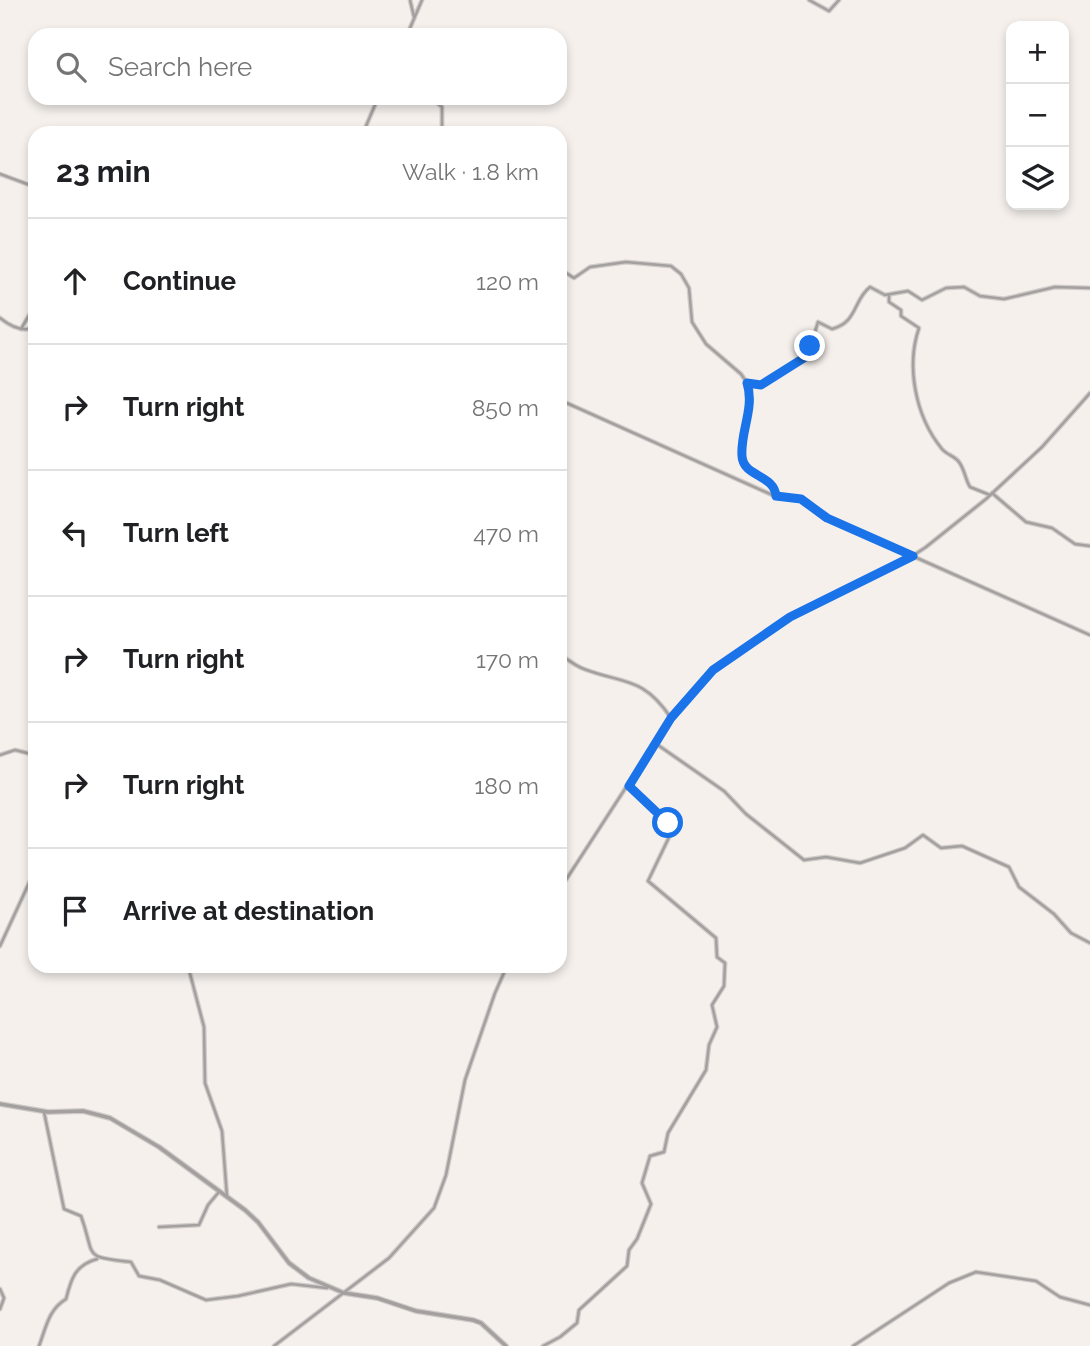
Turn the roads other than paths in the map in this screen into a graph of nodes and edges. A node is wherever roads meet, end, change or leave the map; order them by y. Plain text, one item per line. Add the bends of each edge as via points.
1 (410, 0) edge
2 (422, 0) edge
3 (809, 0) edge
4 (839, 0) edge
5 (414, 17) junction
6 (410, 28) edge
7 (375, 105) edge
8 (439, 105) edge
9 (366, 126) edge
10 (442, 126) edge
11 (0, 174) edge
12 (28, 184) edge
13 (567, 274) edge
14 (1090, 288) edge
15 (889, 295) junction
16 (28, 317) edge
17 (0, 318) edge
18 (28, 328) edge
19 (21, 329) junction
20 (747, 383) junction
21 (1090, 393) edge
22 (567, 403) edge
23 (991, 494) junction
24 (776, 496) junction
25 (1090, 546) edge
26 (913, 556) junction
27 (1090, 635) edge
28 (567, 659) edge
29 (671, 718) junction
30 (654, 743) junction
31 (28, 753) edge
32 (0, 755) edge
33 (629, 786) junction
34 (567, 879) edge
35 (28, 885) edge
36 (1090, 943) edge
37 (0, 946) edge
38 (190, 973) edge
39 (504, 973) edge
40 (0, 1104) edge
41 (43, 1111) junction
42 (218, 1193) junction
43 (228, 1198) junction
44 (159, 1227) dead end
45 (100, 1258) junction
46 (327, 1288) junction
47 (0, 1289) edge
48 (344, 1293) junction
49 (1090, 1305) edge
50 (0, 1308) edge
51 (39, 1346) edge
52 (275, 1346) edge
53 (506, 1346) edge
54 (543, 1346) edge
55 (853, 1346) edge

1 - 5 street
2 - 5 street
3 - 4 street via 829,11
5 - 6 street
7 - 9 street
8 - 10 street
11 - 12 street
13 - 20 street via 574,278 594,265 624,262 674,267 689,288 692,322 706,344
14 - 15 street via 1055,287 1003,299 980,296 962,287 944,288 922,300 908,291
15 - 20 street via 868,288 844,324 832,329 818,321 807,356 760,386
15 - 23 street via 901,316 919,328 911,365 921,416 943,450 960,463 971,487
16 - 19 street
17 - 19 street
18 - 19 street
20 - 24 street via 749,407 742,458 772,484
21 - 23 street via 1042,447
22 - 24 street
23 - 25 street via 1026,522 1052,528 1075,544
23 - 26 street
24 - 26 street via 801,499 827,518
26 - 27 street
26 - 29 street via 824,598 743,646 705,677
28 - 29 street via 584,669 636,684 661,703
29 - 30 street
30 - 33 street
30 - 36 street via 724,791 804,860 826,857 860,863 905,848 923,835 941,848 962,846 1009,867 1020,887 1071,933
31 - 32 street via 15,750
33 - 34 street
33 - 54 street via 674,832 648,881 717,939 716,956 725,963 725,980 712,1005 717,1027 704,1075 670,1129 664,1153 651,1155 642,1178 651,1204 629,1250 627,1266 579,1310 577,1323
35 - 37 street
38 - 43 street via 204,1027 204,1080 222,1131
39 - 48 street via 465,1080 437,1203 389,1258
40 - 41 street
41 - 42 street via 83,1111 110,1118 159,1147
41 - 45 street via 64,1209 81,1216 89,1250
42 - 43 street
42 - 44 street via 200,1225
43 - 46 street via 258,1222 289,1263
45 - 46 street via 131,1262 139,1276 164,1281 204,1299 291,1284
45 - 51 street via 84,1264 71,1278 66,1299 47,1320
46 - 48 street
47 - 50 street via 4,1298
48 - 52 street
48 - 53 street via 473,1320
49 - 55 street via 1060,1297 1036,1280 976,1272 949,1283

